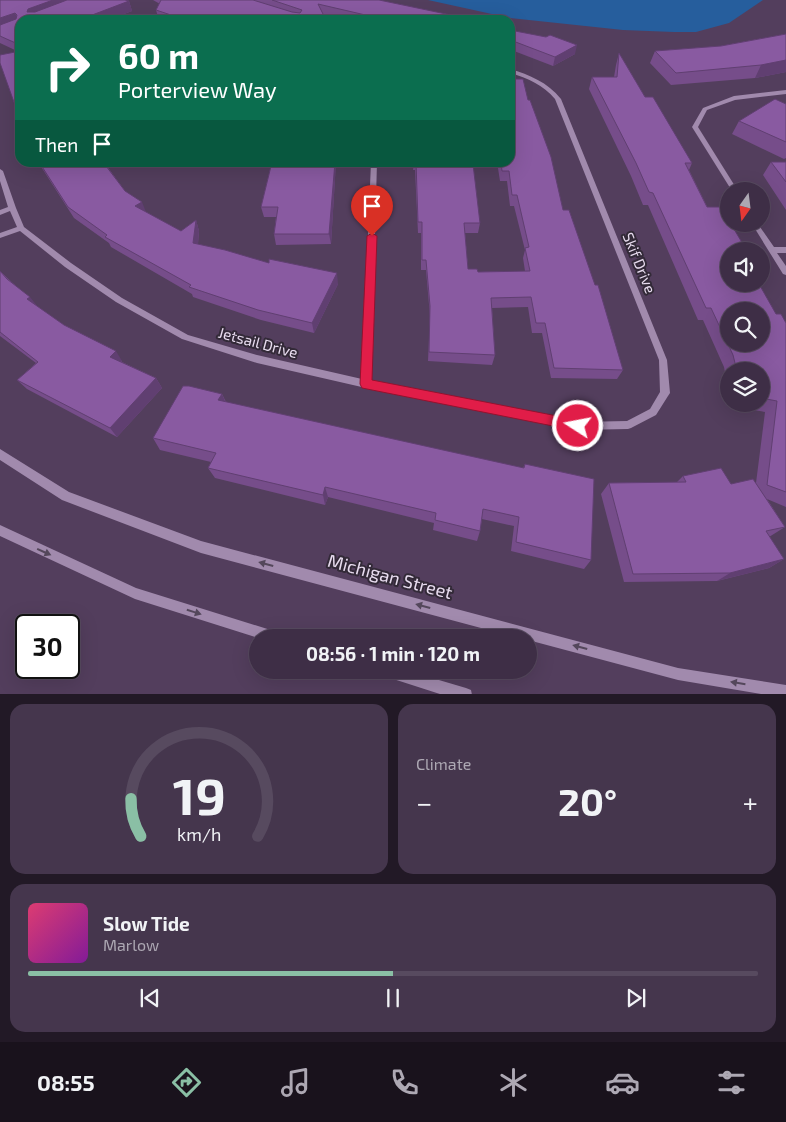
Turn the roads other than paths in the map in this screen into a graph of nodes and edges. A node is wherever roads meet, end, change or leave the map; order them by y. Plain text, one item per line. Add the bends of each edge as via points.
1 (515, 73) edge
2 (786, 92) edge
3 (374, 167) edge
4 (0, 171) edge
5 (729, 182) edge
6 (12, 208) junction
7 (0, 213) edge
8 (21, 228) junction
9 (759, 232) edge
10 (0, 236) edge
11 (771, 250) junction
12 (786, 250) edge
13 (786, 272) edge
14 (366, 384) junction
15 (578, 426) joint
16 (0, 454) edge
17 (0, 530) edge
18 (249, 629) edge
19 (415, 679) edge
20 (786, 691) edge
21 (466, 694) edge

1 - 15 street, Skif Drive via 548,87 558,99 663,360 665,394 653,412 628,425
2 - 5 street via 734,98 705,109 695,127
3 - 14 street
4 - 6 street, Jetsail Drive
6 - 7 street
6 - 8 street, Jetsail Drive
8 - 10 street
8 - 14 street, Jetsail Drive via 118,300 185,337 257,359
9 - 11 street
11 - 12 street
11 - 13 street
14 - 15 street, Jetsail Drive
20 -> 16 street, Michigan Street via 678,674 201,547 66,496
17 -> 18 street via 135,593
19 - 21 street

